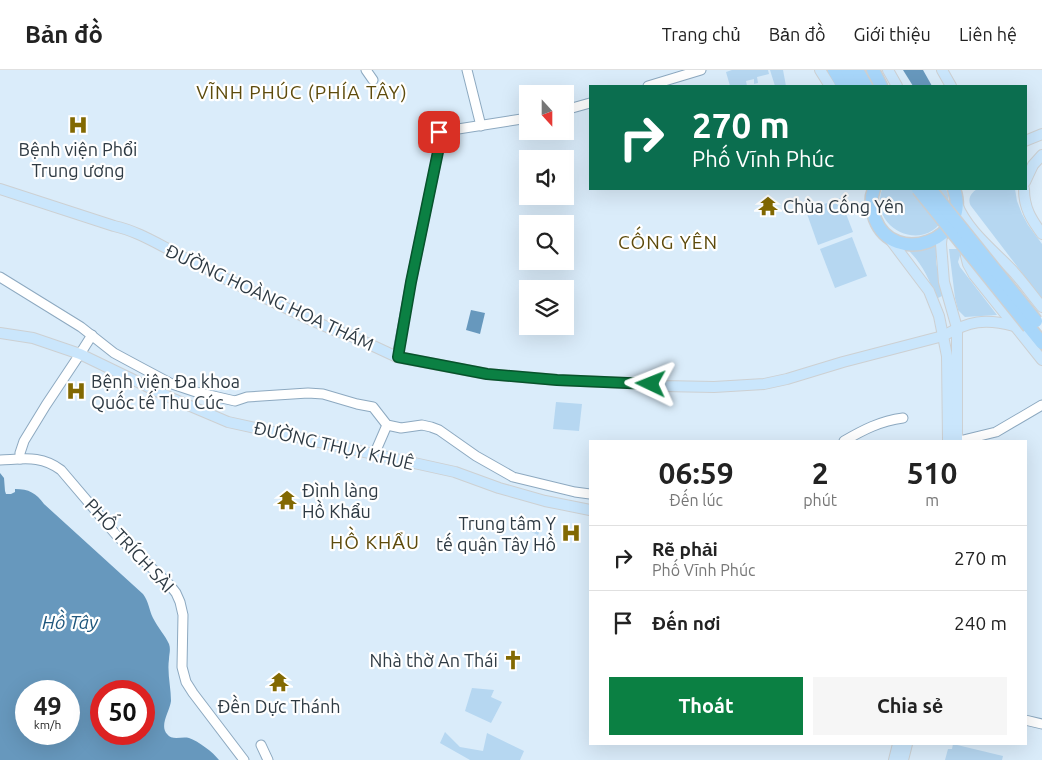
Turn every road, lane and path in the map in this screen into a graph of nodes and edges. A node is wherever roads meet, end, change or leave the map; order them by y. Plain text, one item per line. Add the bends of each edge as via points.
1 (366, 70) edge
2 (467, 70) edge
3 (701, 70) edge
4 (820, 70) edge
5 (834, 70) edge
6 (847, 70) edge
7 (857, 70) edge
8 (873, 70) edge
9 (888, 70) edge
10 (942, 70) edge
11 (372, 80) dead end
12 (651, 85) edge
13 (829, 85) edge
14 (842, 85) edge
15 (862, 85) edge
16 (880, 85) edge
17 (896, 85) edge
18 (950, 85) edge
19 (589, 103) edge
20 (574, 107) edge
21 (519, 120) edge
22 (481, 126) junction
23 (1042, 134) edge
24 (1027, 140) edge
25 (1042, 156) edge
26 (1027, 161) edge
27 (1027, 178) edge
28 (0, 189) edge
29 (868, 190) edge
30 (874, 190) edge
31 (919, 190) edge
32 (931, 190) edge
33 (1024, 190) edge
34 (957, 193) edge
35 (871, 202) junction
36 (942, 234) junction
37 (1042, 234) edge
38 (889, 237) junction
39 (989, 249) junction
40 (0, 278) edge
41 (1042, 306) edge
42 (1036, 325) edge
43 (1014, 326) junction
44 (956, 328) junction
45 (0, 333) edge
46 (92, 335) junction
47 (943, 336) junction
48 (1042, 343) edge
49 (80, 354) junction
50 (398, 357) junction
51 (1042, 360) edge
52 (1042, 405) edge
53 (903, 418) dead end
54 (387, 425) junction
55 (846, 440) edge
56 (948, 440) edge
57 (958, 440) edge
58 (962, 440) edge
59 (374, 455) junction
60 (20, 459) junction
61 (0, 460) edge
62 (548, 485) junction
63 (589, 494) edge
64 (545, 501) junction
65 (589, 510) edge
66 (1027, 720) edge
67 (1042, 724) edge
68 (261, 745) dead end
69 (898, 745) edge
70 (908, 745) edge
71 (244, 760) edge
72 (268, 760) edge
73 (894, 760) edge
74 (903, 760) edge

1 - 11 street
2 - 22 street
3 - 12 street
4 - 13 main road
5 - 14 highway
6 - 15 highway
7 - 15 highway
8 - 16 highway
9 - 17 main road
10 - 18 main road
19 - 20 street
21 - 22 street
22 - 50 street via 439,132 439,147
23 - 24 main road
25 - 26 main road
25 - 27 main road
28 - 50 main road, ĐƯỜNG HOÀNG HOA THÁM via 137,234 309,319
29 - 35 main road
30 - 35 highway
31 - 42 highway, bridge
32 - 42 highway, bridge
33 - 37 main road via 1026,206
34 - 36 highway via 955,215
34 - 39 main road via 962,214
35 - 38 highway via 876,222
36 - 38 highway via 932,241 910,245
36 - 44 main road via 944,282
38 - 47 main road via 929,291
39 - 41 main road via 1012,270
39 - 43 main road via 976,247 966,256 968,264
40 - 46 street
42 - 48 highway
43 - 44 main road, ĐƯỜNG HOÀNG HOA THÁM via 988,322
43 - 51 main road
44 - 47 main road, ĐƯỜNG HOÀNG HOA THÁM
44 - 57 main road
45 - 49 main road, ĐƯỜNG THỤY KHUÊ via 33,338
46 - 49 street
46 - 54 street via 140,367 196,392 235,401 291,393 324,394 373,406
47 - 50 main road, ĐƯỜNG HOÀNG HOA THÁM via 787,379 714,387 487,374
47 - 56 main road via 947,356
49 - 59 main road, ĐƯỜNG THỤY KHUÊ via 228,422
49 - 60 street via 24,441
52 - 58 street via 996,432
53 - 55 street via 877,424
54 - 59 street
54 - 62 street via 431,427 514,477
59 - 64 main road, ĐƯỜNG THỤY KHUÊ via 455,472
60 - 61 street, PHỐ TRÍCH SÀI
60 - 71 street, PHỐ TRÍCH SÀI via 40,460 61,470 118,537 173,588 183,615 182,667 186,682
62 - 63 street
62 - 64 street
64 - 65 main road, ĐƯỜNG THỤY KHUÊ
66 - 67 street
68 - 72 street
69 - 73 main road
70 - 74 main road

